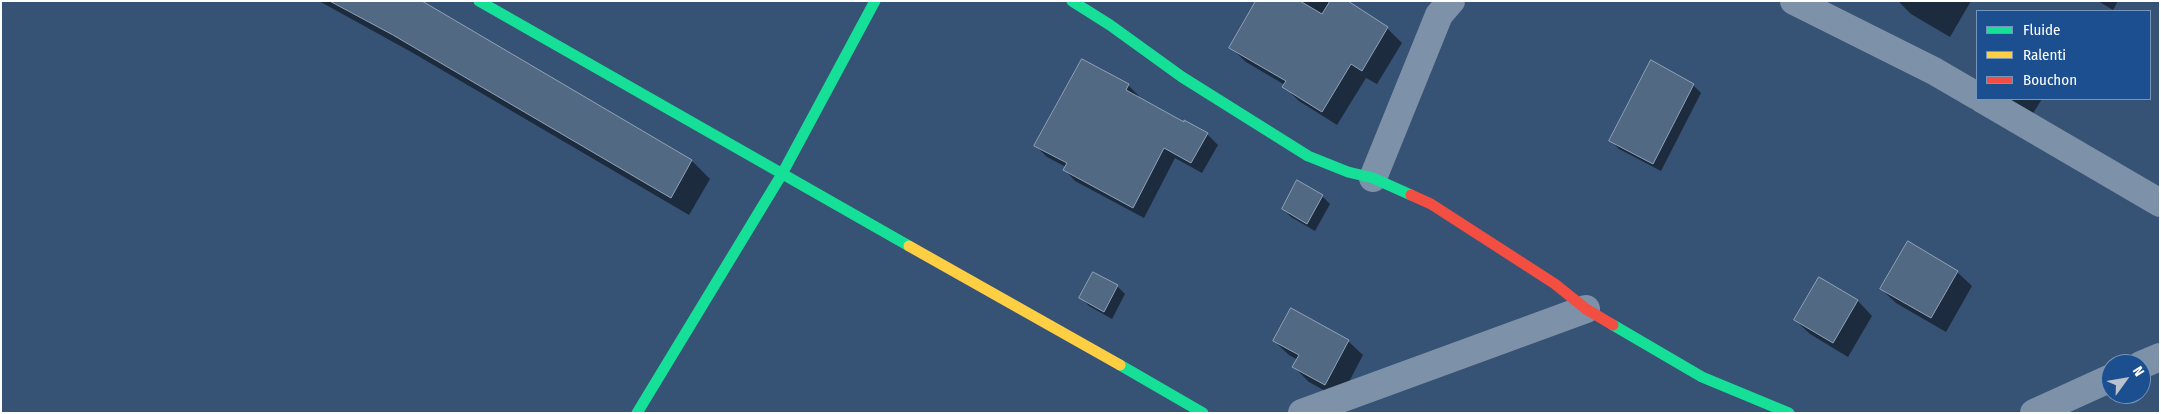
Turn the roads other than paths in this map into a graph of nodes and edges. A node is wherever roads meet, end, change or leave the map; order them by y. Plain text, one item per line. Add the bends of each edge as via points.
1 (479, 1) edge
2 (875, 1) edge
3 (1072, 1) edge
4 (1450, 1) edge
5 (1794, 1) edge
6 (1976, 95) edge
7 (1984, 100) edge
8 (782, 174) junction
9 (1373, 178) junction
10 (2160, 203) edge
11 (1586, 309) junction
12 (2101, 383) edge
13 (637, 413) edge
14 (1203, 413) edge
15 (1302, 413) edge
16 (1789, 413) edge
17 (2034, 413) edge

1 - 8 street
2 - 8 street
3 - 9 street via 1287,144 1331,166
4 - 9 street via 1439,15
5 - 6 street
7 - 10 street
8 - 13 street
8 - 14 street
9 - 11 street via 1432,204 1555,284
11 - 15 street
11 - 16 street via 1702,377
12 - 17 street

